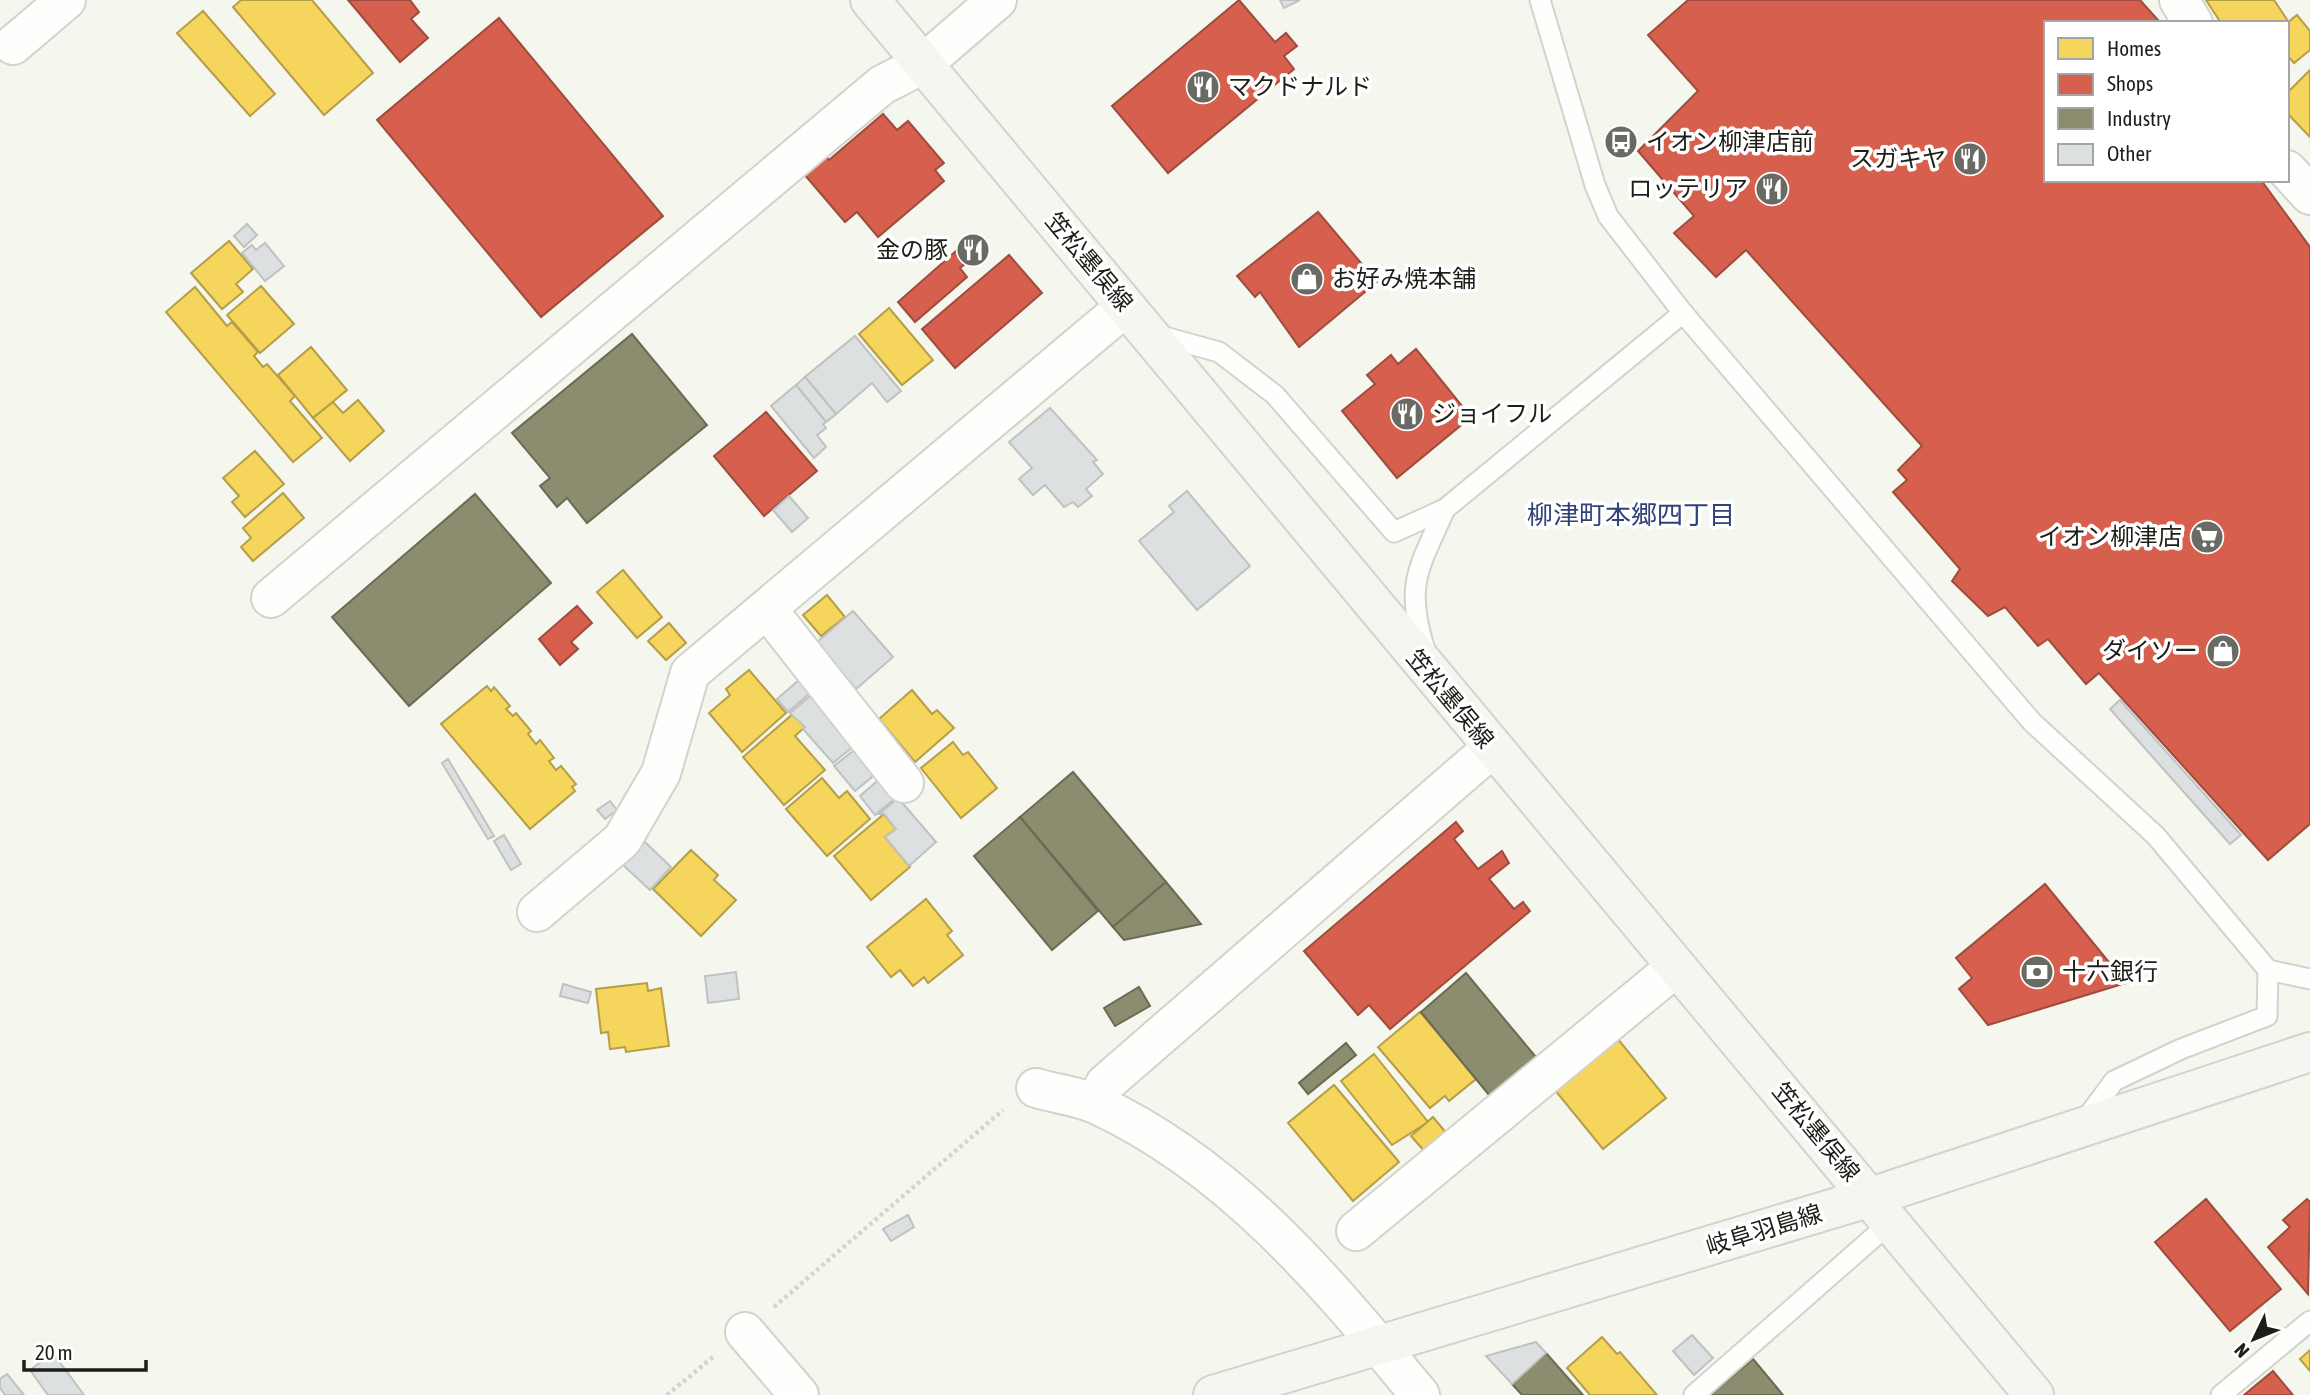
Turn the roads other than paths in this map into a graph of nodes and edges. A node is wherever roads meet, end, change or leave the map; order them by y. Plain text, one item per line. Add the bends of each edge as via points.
1 (66, 0) edge
2 (870, 0) edge
3 (997, 0) edge
4 (1540, 0) edge
5 (2179, 0) edge
6 (2192, 21) edge
7 (13, 44) dead end
8 (923, 64) junction
9 (2289, 172) edge
10 (2310, 195) edge
11 (1683, 313) junction
12 (1137, 320) junction
13 (1445, 509) junction
14 (271, 598) dead end
15 (767, 609) junction
16 (1434, 680) junction
17 (1492, 749) junction
18 (904, 782) dead end
19 (537, 912) dead end
20 (1676, 967) junction
21 (2268, 970) junction
22 (2310, 979) edge
23 (2310, 1052) edge
24 (1036, 1088) road end
25 (1096, 1104) junction
26 (2080, 1127) junction
27 (1881, 1210) junction
28 (1356, 1231) dead end
29 (2310, 1321) edge
30 (745, 1332) road end
31 (1380, 1347) junction
32 (799, 1395) edge
33 (1213, 1395) edge
34 (1420, 1395) edge
35 (1694, 1395) edge
36 (2034, 1395) edge
37 (2221, 1395) edge

1 - 7 street
2 - 8 main road, 笠松墨俣線
3 - 8 street
4 - 11 lane via 1608,216
5 - 6 street
8 - 12 main road, 笠松墨俣線
8 - 14 street via 882,85
9 - 10 street
11 - 13 lane
11 - 21 lane via 2032,722 2155,836
12 - 13 lane via 1219,352 1275,395 1394,532
12 - 15 street
12 - 16 main road, 笠松墨俣線
13 - 16 lane via 1414,578 1416,620
15 - 18 street
15 - 19 street via 691,673 661,773 622,840
16 - 17 main road, 笠松墨俣線
17 - 20 main road, 笠松墨俣線
17 - 25 street via 1105,1084
20 - 27 main road, 笠松墨俣線
20 - 28 street
21 - 22 lane
21 - 26 lane via 2267,1016 2113,1081
23 - 26 main road, 岐阜羽島線
24 - 25 street
25 - 31 street via 1187,1157 1277,1232 1343,1300
26 - 27 main road, 岐阜羽島線
27 - 31 main road, 岐阜羽島線
27 - 35 lane
27 - 36 main road, 笠松墨俣線
29 - 37 lane
30 - 32 street
31 - 33 main road, 岐阜羽島線
31 - 34 street

